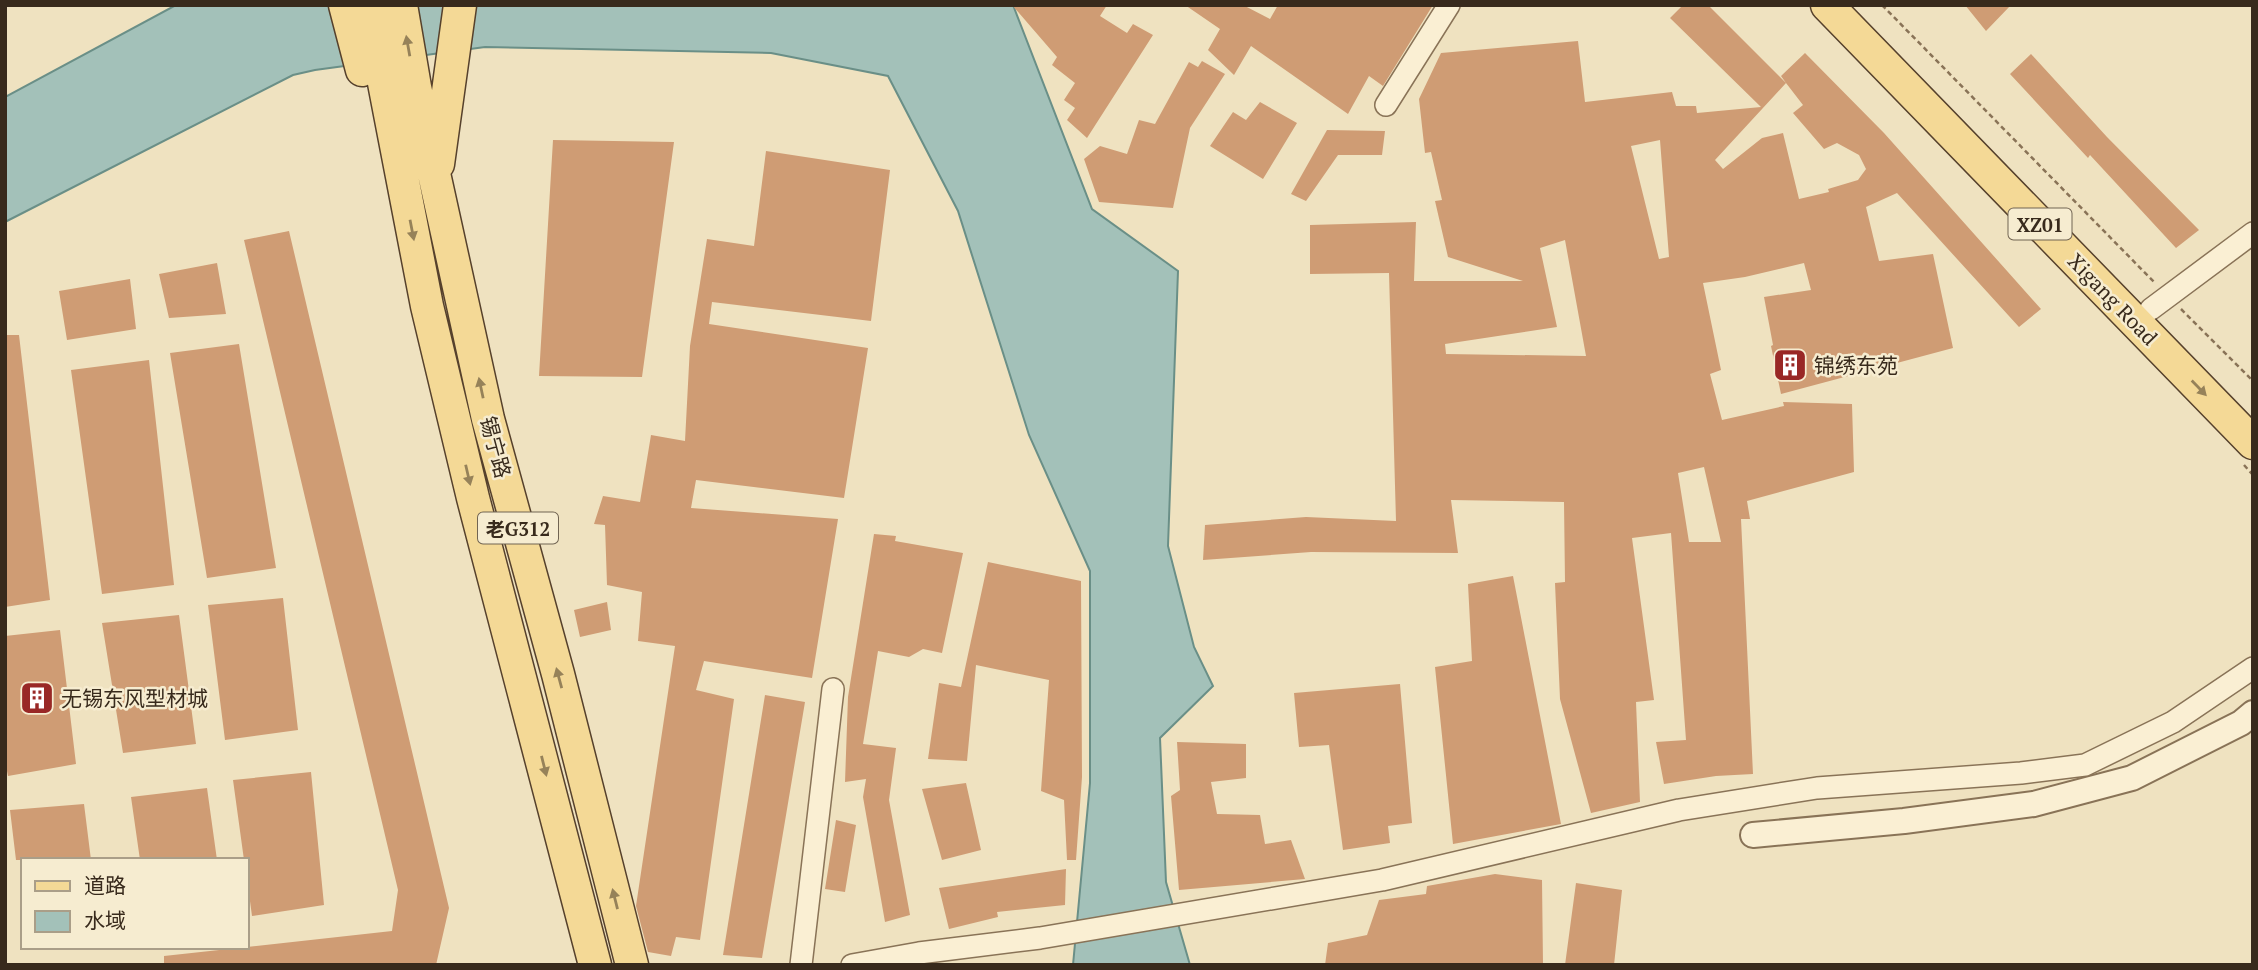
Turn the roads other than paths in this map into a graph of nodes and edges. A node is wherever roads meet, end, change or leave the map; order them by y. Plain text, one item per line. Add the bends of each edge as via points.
1 (345, 5) edge
2 (369, 5) edge
3 (401, 5) edge
4 (460, 5) edge
5 (1449, 5) edge
6 (1827, 5) edge
7 (1852, 5) edge
8 (390, 92) junction
9 (1386, 105) dead end
10 (436, 182) junction
11 (2253, 233) edge
12 (2160, 303) junction
13 (2253, 412) edge
14 (2253, 443) edge
15 (2253, 668) edge
16 (833, 689) dead end
17 (2253, 713) edge
18 (1753, 835) dead end
19 (595, 965) edge
20 (632, 965) edge
21 (801, 965) edge
22 (852, 965) edge

1 - 8 main road
2 - 8 main road, 锡宁路
8 -> 3 main road, 锡宁路
4 - 10 main road
5 - 9 street
6 -> 14 main road, Xigang Road / XZ01
7 - 12 main road, Xigang Road / XZ01
8 - 10 main road, 锡宁路 / 老G312
8 -> 19 main road, 锡宁路 / 老G312 via 427,306
20 -> 10 main road, 锡宁路 / 老G312 via 488,419
11 - 12 street
12 - 13 main road, Xigang Road / XZ01
15 - 22 street via 2173,722 2085,765 1817,788 1679,810 1382,880
16 - 21 street
17 - 18 street via 2132,778 2034,804

